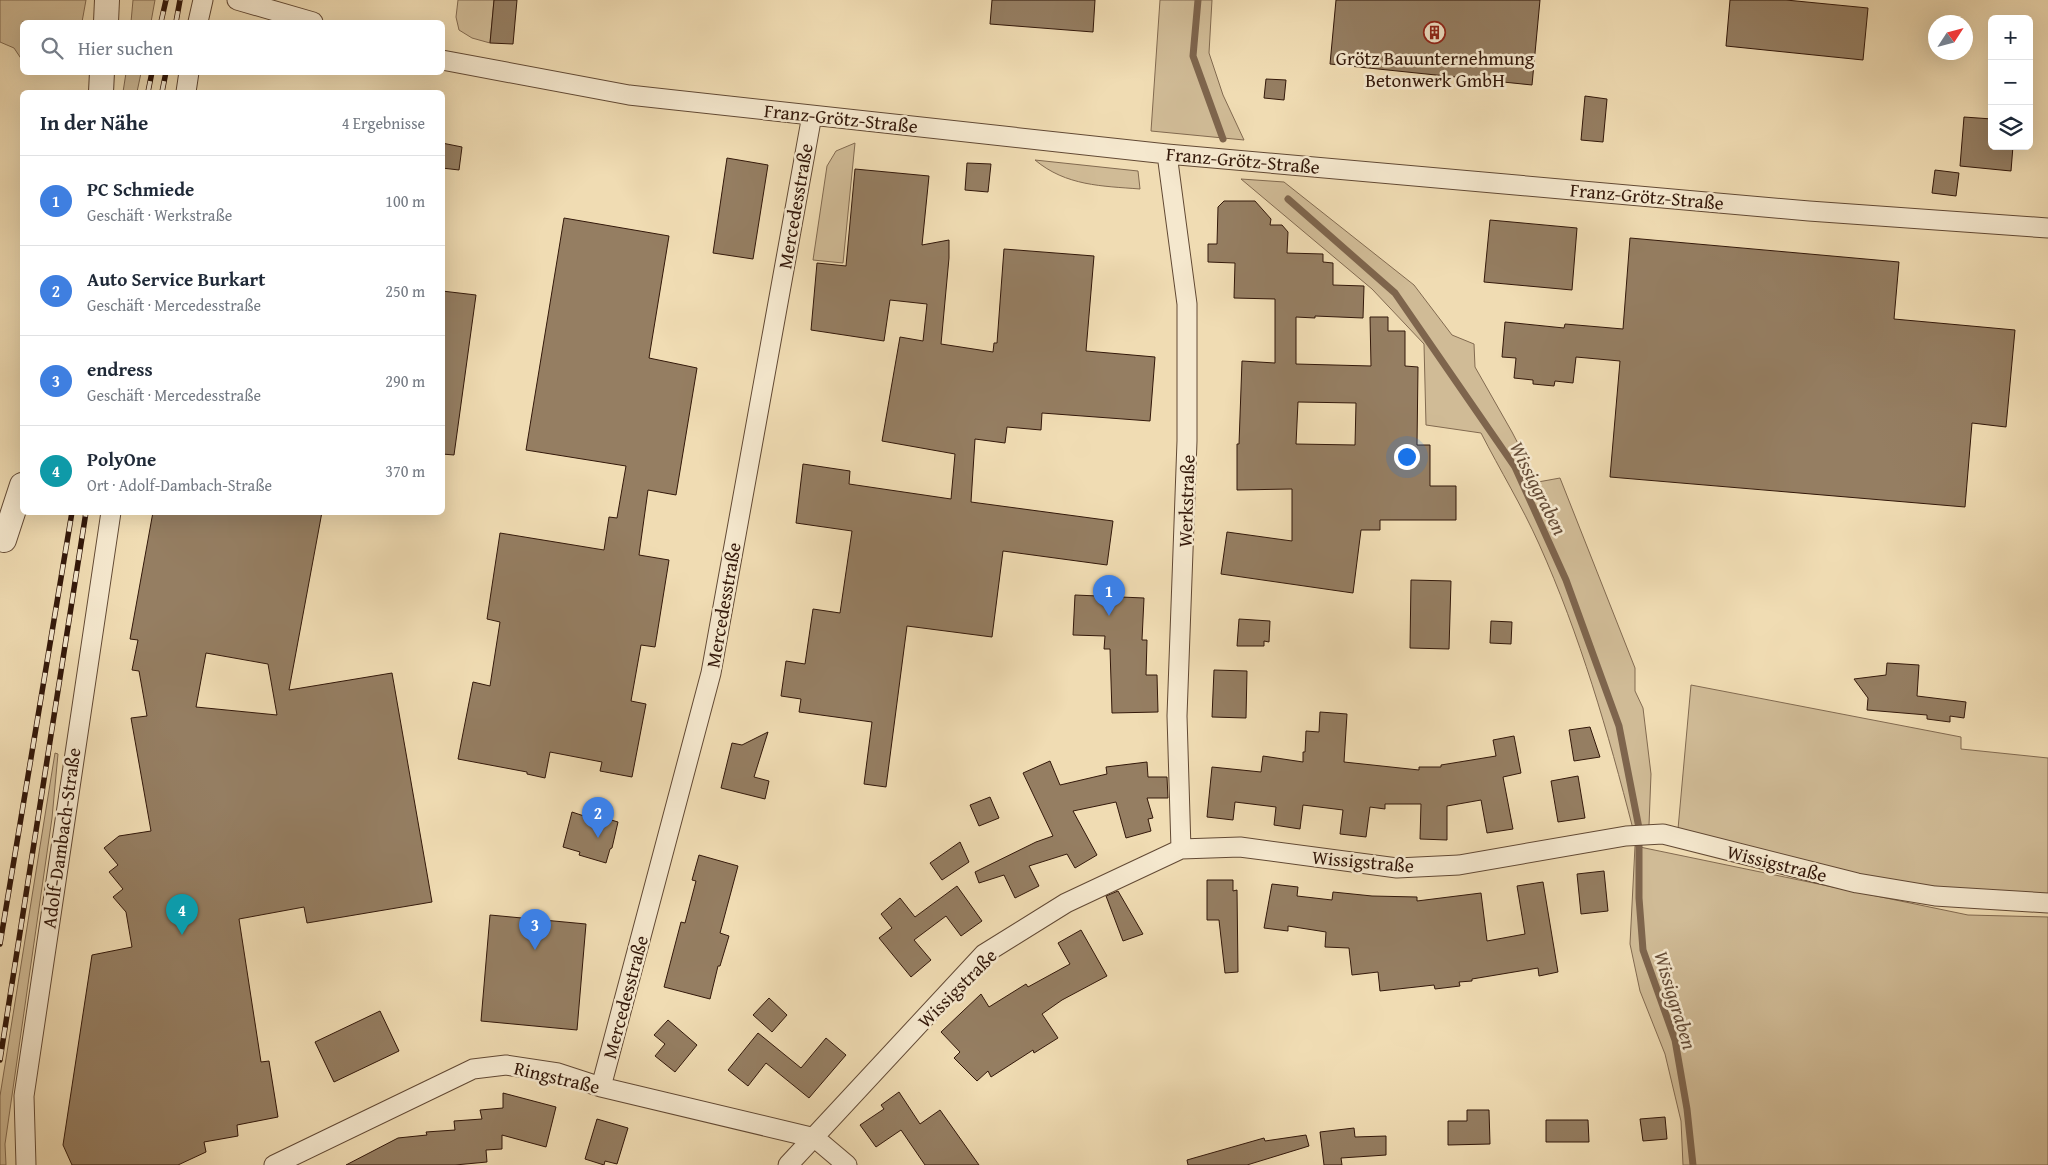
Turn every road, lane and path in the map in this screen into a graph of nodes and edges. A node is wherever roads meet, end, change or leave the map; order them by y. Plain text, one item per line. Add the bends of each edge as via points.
1 (108, 0) edge
2 (203, 0) edge
3 (237, 0) edge
4 (106, 20) edge
5 (198, 20) edge
6 (307, 20) edge
7 (445, 61) edge
8 (102, 75) edge
9 (189, 75) edge
10 (101, 90) edge
11 (186, 90) edge
12 (812, 115) junction
13 (1168, 154) junction
14 (2048, 228) edge
15 (20, 491) edge
16 (20, 512) edge
17 (111, 515) edge
18 (2, 543) edge
19 (1181, 849) junction
20 (2048, 903) edge
21 (601, 1087) junction
22 (815, 1138) junction
23 (26, 1165) edge
24 (274, 1165) edge
25 (788, 1165) edge
26 (847, 1165) edge

1 - 4 street
2 - 5 street
3 - 6 street
7 - 12 street, Franz-Grötz-Straße via 629,95
8 - 10 street
9 - 11 street
12 - 13 street, Franz-Grötz-Straße
12 - 21 street, Mercedesstraße via 711,673
13 - 14 street, Franz-Grötz-Straße via 1808,211
13 - 19 street, Werkstraße via 1187,304 1187,441 1178,716
15 - 18 street
16 - 18 street
17 - 23 street, Adolf-Dambach-Straße via 24,1096
19 - 20 street, Wissigstraße via 1240,847 1397,868 1459,865 1626,836 1663,834 1857,883 1935,896
19 - 22 street, Wissigstraße via 1066,904 984,954
21 - 22 street, Ringstraße
21 - 24 street, Ringstraße via 558,1073 506,1065 473,1069
22 - 25 street, Wissigstraße
22 - 26 street, Ringstraße

